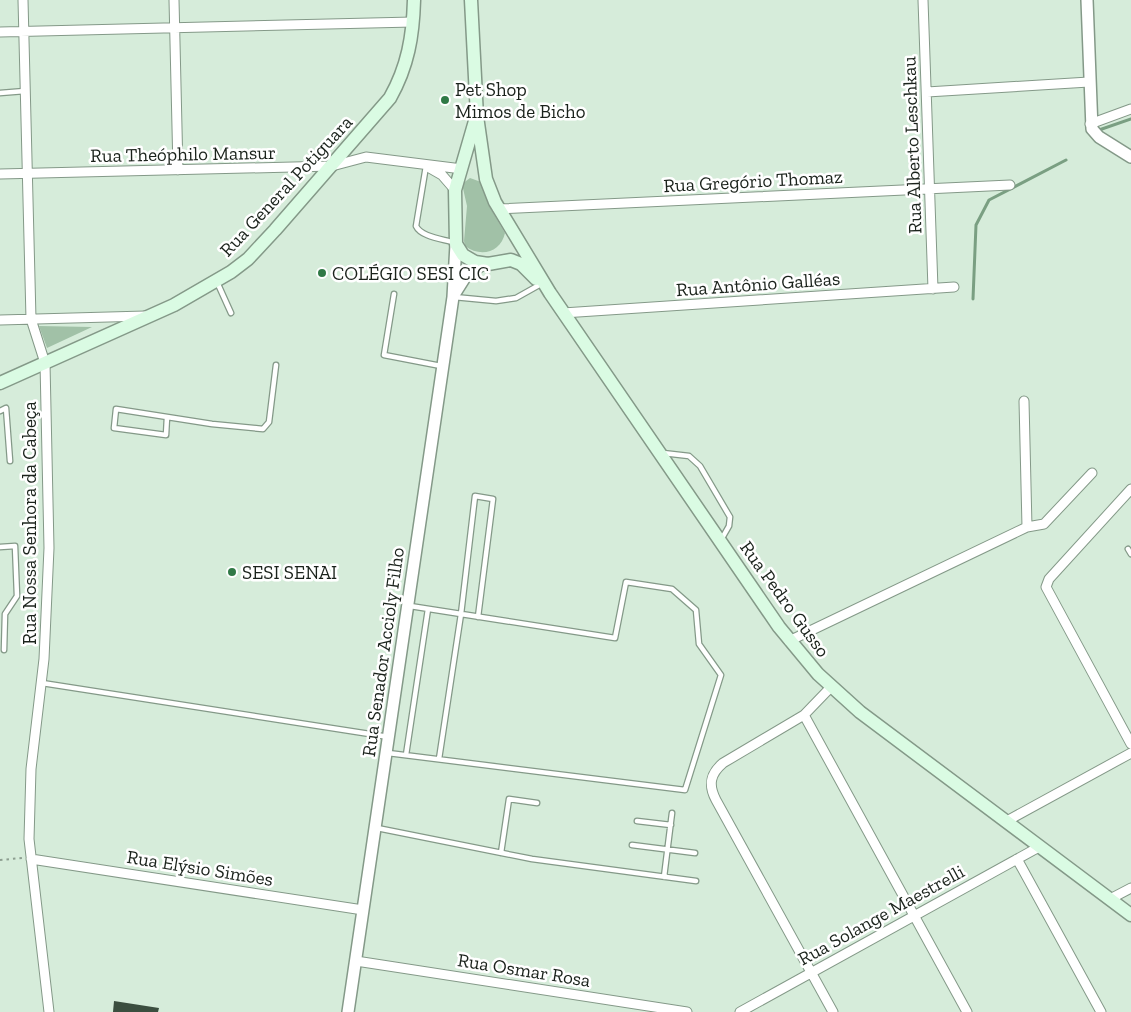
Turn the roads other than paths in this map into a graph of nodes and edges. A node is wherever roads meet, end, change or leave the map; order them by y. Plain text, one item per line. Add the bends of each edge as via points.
1 (23, 0) edge
2 (174, 0) edge
3 (414, 0) edge
4 (471, 0) edge
5 (923, 0) edge
6 (1087, 0) edge
7 (413, 22) junction
8 (175, 28) junction
9 (0, 32) edge
10 (24, 32) junction
11 (1089, 82) junction
12 (26, 91) junction
13 (926, 92) junction
14 (0, 93) edge
15 (1131, 109) edge
16 (477, 116) junction
17 (1090, 124) junction
18 (1131, 157) edge
19 (426, 165) junction
20 (332, 166) junction
21 (462, 169) junction
22 (178, 170) junction
23 (484, 170) junction
24 (0, 174) edge
25 (27, 174) junction
26 (1010, 185) dead end
27 (930, 189) junction
28 (455, 190) junction
29 (498, 209) junction
30 (517, 238) junction
31 (456, 244) junction
32 (500, 260) junction
33 (483, 264) junction
34 (217, 282) junction
35 (954, 287) dead end
36 (545, 288) junction
37 (933, 289) junction
38 (394, 294) dead end
39 (453, 297) junction
40 (563, 312) junction
41 (231, 313) dead end
42 (150, 316) junction
43 (31, 319) junction
44 (0, 320) edge
45 (45, 363) junction
46 (276, 365) dead end
47 (443, 367) junction
48 (0, 383) edge
49 (1024, 401) dead end
50 (0, 411) edge
51 (167, 417) junction
52 (659, 452) junction
53 (10, 461) dead end
54 (1092, 473) dead end
55 (1131, 489) edge
56 (1027, 526) junction
57 (720, 541) junction
58 (0, 547) edge
59 (408, 606) junction
60 (428, 609) junction
61 (461, 614) junction
62 (478, 617) junction
63 (790, 641) junction
64 (4, 650) dead end
65 (42, 683) junction
66 (831, 687) junction
67 (804, 715) junction
68 (389, 737) junction
69 (1131, 744) edge
70 (386, 753) junction
71 (1131, 753) edge
72 (406, 755) junction
73 (439, 759) junction
74 (537, 803) dead end
75 (672, 813) dead end
76 (637, 821) dead end
77 (1005, 822) junction
78 (671, 825) junction
79 (375, 828) junction
80 (632, 845) dead end
81 (1039, 847) junction
82 (668, 849) junction
83 (500, 853) junction
84 (695, 853) dead end
85 (31, 859) junction
86 (1017, 859) junction
87 (664, 876) junction
88 (696, 881) dead end
89 (1131, 888) edge
90 (1110, 899) junction
91 (363, 910) junction
92 (1131, 915) edge
93 (914, 916) junction
94 (356, 961) junction
95 (811, 972) junction
96 (49, 1012) edge
97 (348, 1012) edge
98 (687, 1012) edge
99 (740, 1012) edge
100 (833, 1012) edge
101 (967, 1012) edge
102 (1101, 1012) edge

1 - 10 street, Rua Nossa Senhora da Cabeça
2 - 8 street
3 - 7 main road, Rua General Potiguara
4 - 16 main road, Rua Pedro Gusso
5 - 13 street, Rua Alberto Leschkau
6 - 11 street
7 - 8 street
7 - 20 main road, Rua General Potiguara via 410,49 395,91
8 - 10 street
8 - 22 street
9 - 10 street
10 - 12 street, Rua Nossa Senhora da Cabeça
11 - 13 street
11 - 17 street
12 - 14 lane
12 - 25 street, Rua Nossa Senhora da Cabeça
13 - 27 street, Rua Alberto Leschkau
15 - 17 street
16 - 21 main road, Rua Pedro Gusso
16 - 23 main road, Rua Pedro Gusso
17 - 18 street via 1099,137
19 - 20 street, Rua Theóphilo Mansur via 366,158
19 - 21 street, Rua Theóphilo Mansur
19 - 28 street, Rua Theóphilo Mansur via 442,175
19 - 31 lane via 416,226 418,231
20 - 22 street, Rua Theóphilo Mansur
20 - 34 main road, Rua General Potiguara via 248,259
21 - 23 main road via 473,165
21 - 28 main road, Rua Pedro Gusso
22 - 25 street, Rua Theóphilo Mansur
23 - 29 main road, Rua Pedro Gusso
24 - 25 street, Rua Theóphilo Mansur
25 - 43 street, Rua Nossa Senhora da Cabeça
26 - 27 street, Rua Gregório Thomaz
27 - 29 street, Rua Gregório Thomaz
27 - 37 street, Rua Alberto Leschkau
28 - 31 main road, Rua Pedro Gusso
29 - 30 main road, Rua Pedro Gusso
30 - 32 main road via 512,250
30 - 36 main road, Rua Pedro Gusso
31 - 33 main road via 469,259
31 - 39 street, Rua Senador Accioly Filho
32 - 33 main road
32 - 36 main road, Rua Pedro Gusso via 516,261
33 - 39 street, Rua Senador Accioly Filho via 467,274
34 - 41 lane
34 - 42 main road, Rua General Potiguara
35 - 37 street, Rua Antônio Galléas
36 - 39 lane via 503,300
36 - 40 main road, Rua Pedro Gusso
37 - 40 street, Rua Antônio Galléas
38 - 47 lane via 384,355
39 - 47 street, Rua Senador Accioly Filho
40 - 52 main road, Rua Pedro Gusso
42 - 43 street
42 - 45 main road, Rua General Potiguara
43 - 44 street
43 - 45 street, Rua Nossa Senhora da Cabeça
45 - 48 main road, Rua General Potiguara
45 - 65 street, Rua Nossa Senhora da Cabeça via 49,548
46 - 51 lane via 268,426 263,429
47 - 59 street, Rua Senador Accioly Filho
49 - 56 street
50 - 53 lane via 6,408
51 - 51 lane via 116,409 114,428 166,435
52 - 57 main road, Rua Pedro Gusso
52 - 57 lane via 689,456 700,466 730,517
54 - 56 street via 1044,524
55 - 69 street via 1048,578 1046,587
56 - 63 street
57 - 63 main road, Rua Pedro Gusso
58 - 64 lane via 15,546 17,596 5,614
59 - 60 lane
59 - 68 street, Rua Senador Accioly Filho
60 - 61 lane
60 - 72 lane
61 - 62 lane
61 - 62 lane via 475,496 494,499
61 - 73 lane
62 - 73 lane via 615,638 626,582 672,589 696,610 700,644 720,675 685,790
63 - 66 main road, Rua Pedro Gusso via 808,665
65 - 68 lane
65 - 85 street, Rua Nossa Senhora da Cabeça via 30,769
66 - 67 street
66 - 77 main road, Rua Pedro Gusso via 877,726
67 - 93 street
67 - 95 street via 723,763 711,780 713,794
68 - 70 street, Rua Senador Accioly Filho
70 - 72 lane
70 - 79 street, Rua Senador Accioly Filho
71 - 77 street
72 - 73 lane
74 - 83 lane via 509,799
75 - 78 lane
76 - 78 lane
77 - 81 main road, Rua Pedro Gusso
78 - 82 lane
79 - 83 lane
79 - 91 street, Rua Senador Accioly Filho
80 - 82 lane
81 - 86 street, Rua Solange Maestrelli
81 - 90 main road, Rua Pedro Gusso
82 - 84 lane
82 - 87 lane
83 - 87 lane
85 - 91 street, Rua Elýsio Simões
85 - 96 street, Rua Nossa Senhora da Cabeça
86 - 93 street, Rua Solange Maestrelli
86 - 102 street
87 - 88 lane
89 - 90 street
90 - 92 main road, Rua Pedro Gusso
91 - 94 street, Rua Senador Accioly Filho
93 - 95 street, Rua Solange Maestrelli
93 - 101 street
94 - 97 street, Rua Senador Accioly Filho
94 - 98 street, Rua Osmar Rosa
95 - 99 street, Rua Solange Maestrelli
95 - 100 street

